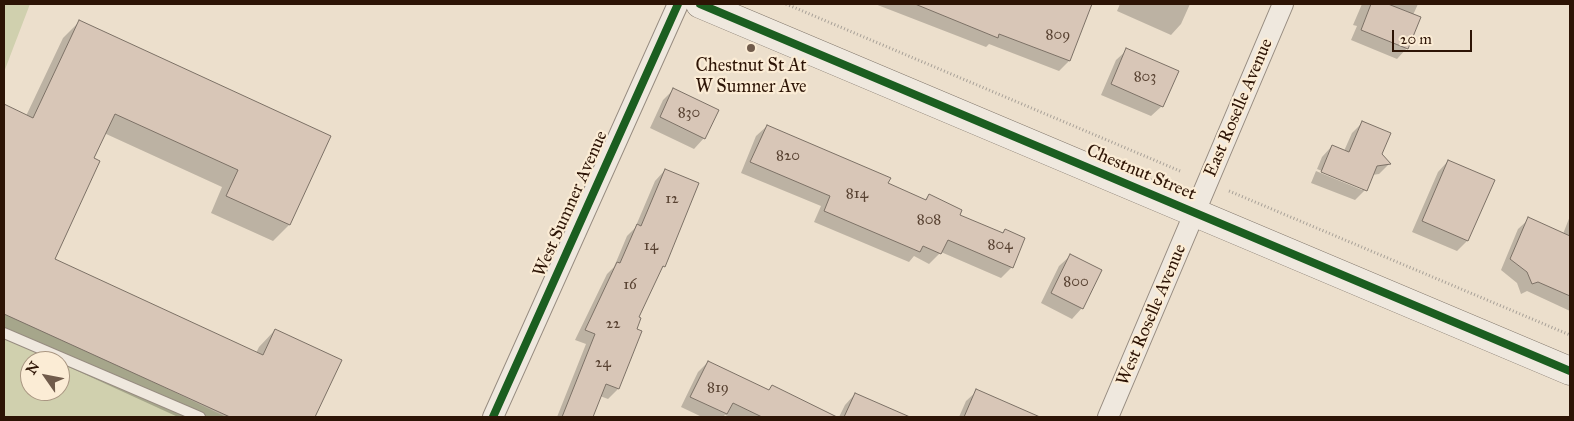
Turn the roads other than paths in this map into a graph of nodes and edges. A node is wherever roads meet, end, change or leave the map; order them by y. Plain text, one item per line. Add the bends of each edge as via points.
1 (678, 4) edge
2 (700, 4) edge
3 (1283, 4) edge
4 (1195, 212) junction
5 (4, 333) edge
6 (1570, 371) edge
7 (200, 417) edge
8 (493, 417) edge
9 (1108, 417) edge

1 - 8 street, West Sumner Avenue
2 - 4 street, Chestnut Street
3 - 4 street, East Roselle Avenue
4 - 6 street, Chestnut Street
4 - 9 street, West Roselle Avenue
5 - 7 lane

